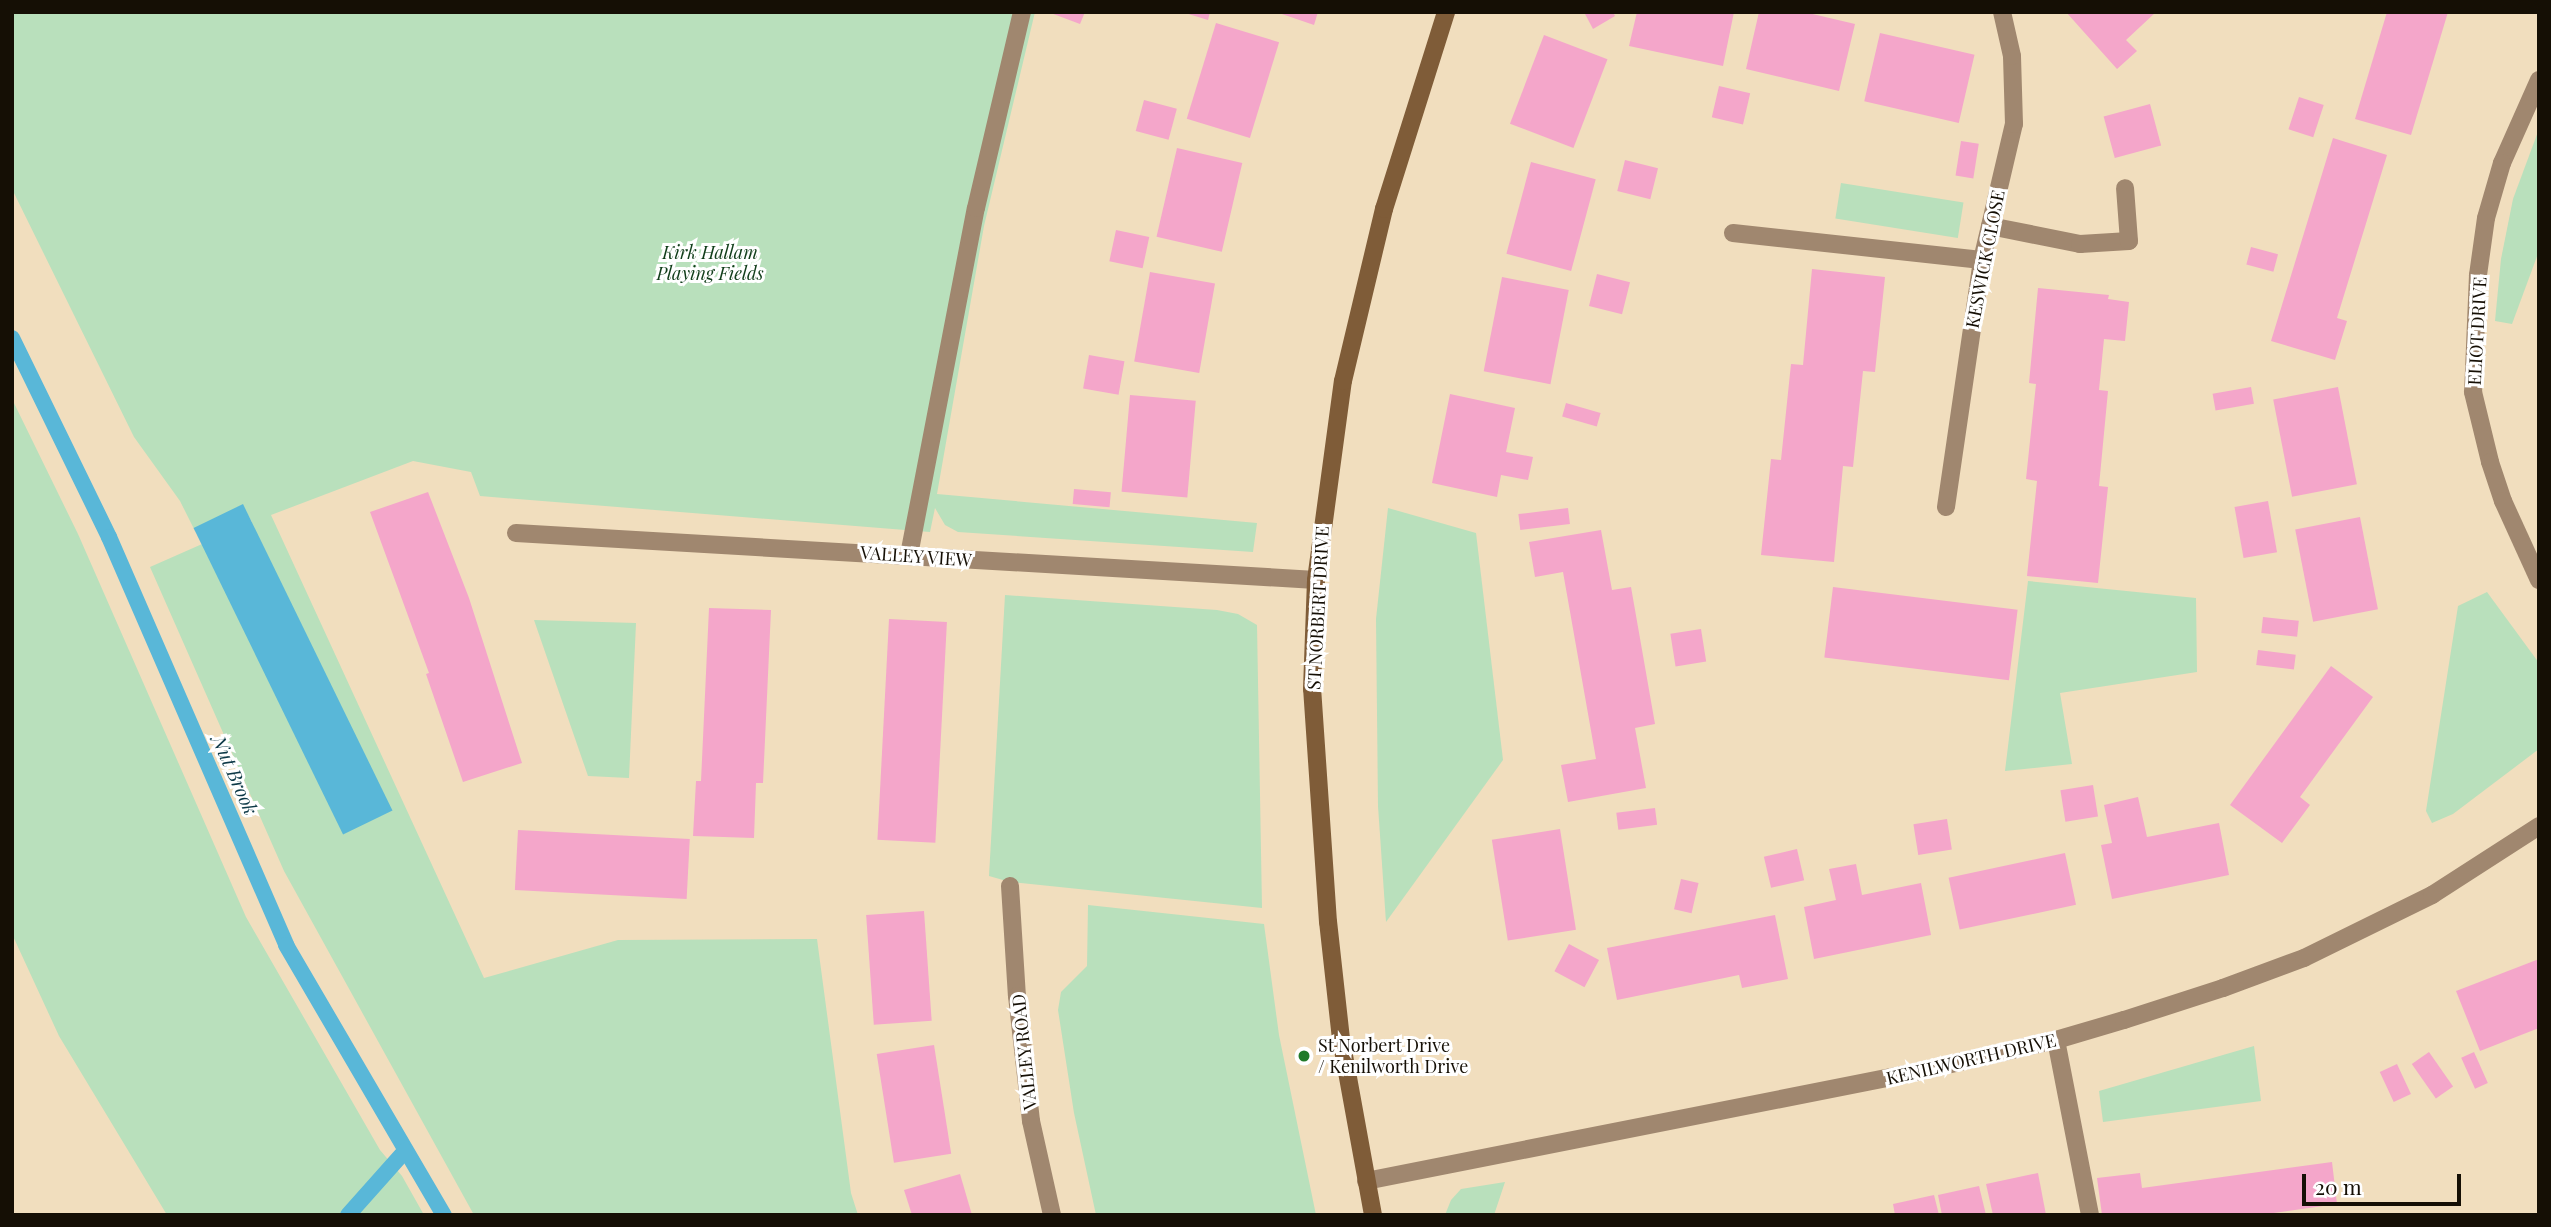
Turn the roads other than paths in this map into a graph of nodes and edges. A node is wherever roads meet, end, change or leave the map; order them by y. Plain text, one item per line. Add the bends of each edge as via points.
1 (1022, 12) edge
2 (1446, 12) edge
3 (2002, 12) edge
4 (2539, 80) edge
5 (2125, 188) dead end
6 (1990, 226) junction
7 (1733, 233) dead end
8 (1982, 260) junction
9 (1945, 507) dead end
10 (516, 533) dead end
11 (909, 555) junction
12 (1316, 580) junction
13 (2539, 580) edge
14 (2539, 826) edge
15 (1010, 886) dead end
16 (2056, 1040) junction
17 (1366, 1181) junction
18 (1052, 1215) edge
19 (1373, 1215) edge
20 (2090, 1215) edge

1 - 11 street via 976,208
2 - 12 street, ST NORBERT DRIVE via 1384,209 1346,368
3 - 6 street, KESWICK CLOSE via 2012,56 2014,124
4 - 13 street, ELIOT DRIVE via 2502,163 2486,218 2478,275 2473,392 2498,488
5 - 6 street via 2129,241 2080,244
6 - 8 street, KESWICK CLOSE
7 - 8 street
8 - 9 street, KESWICK CLOSE
10 - 11 street, VALLEY VIEW
11 - 12 street, VALLEY VIEW
12 - 17 street, ST NORBERT DRIVE via 1312,689 1318,810 1340,1039
14 - 16 street, KENILWORTH DRIVE via 2432,895 2304,958 2172,1006
15 - 18 street, VALLEY ROAD via 1031,1121
16 - 17 street, KENILWORTH DRIVE via 1912,1073
16 - 20 street
17 - 19 street, ST NORBERT DRIVE

